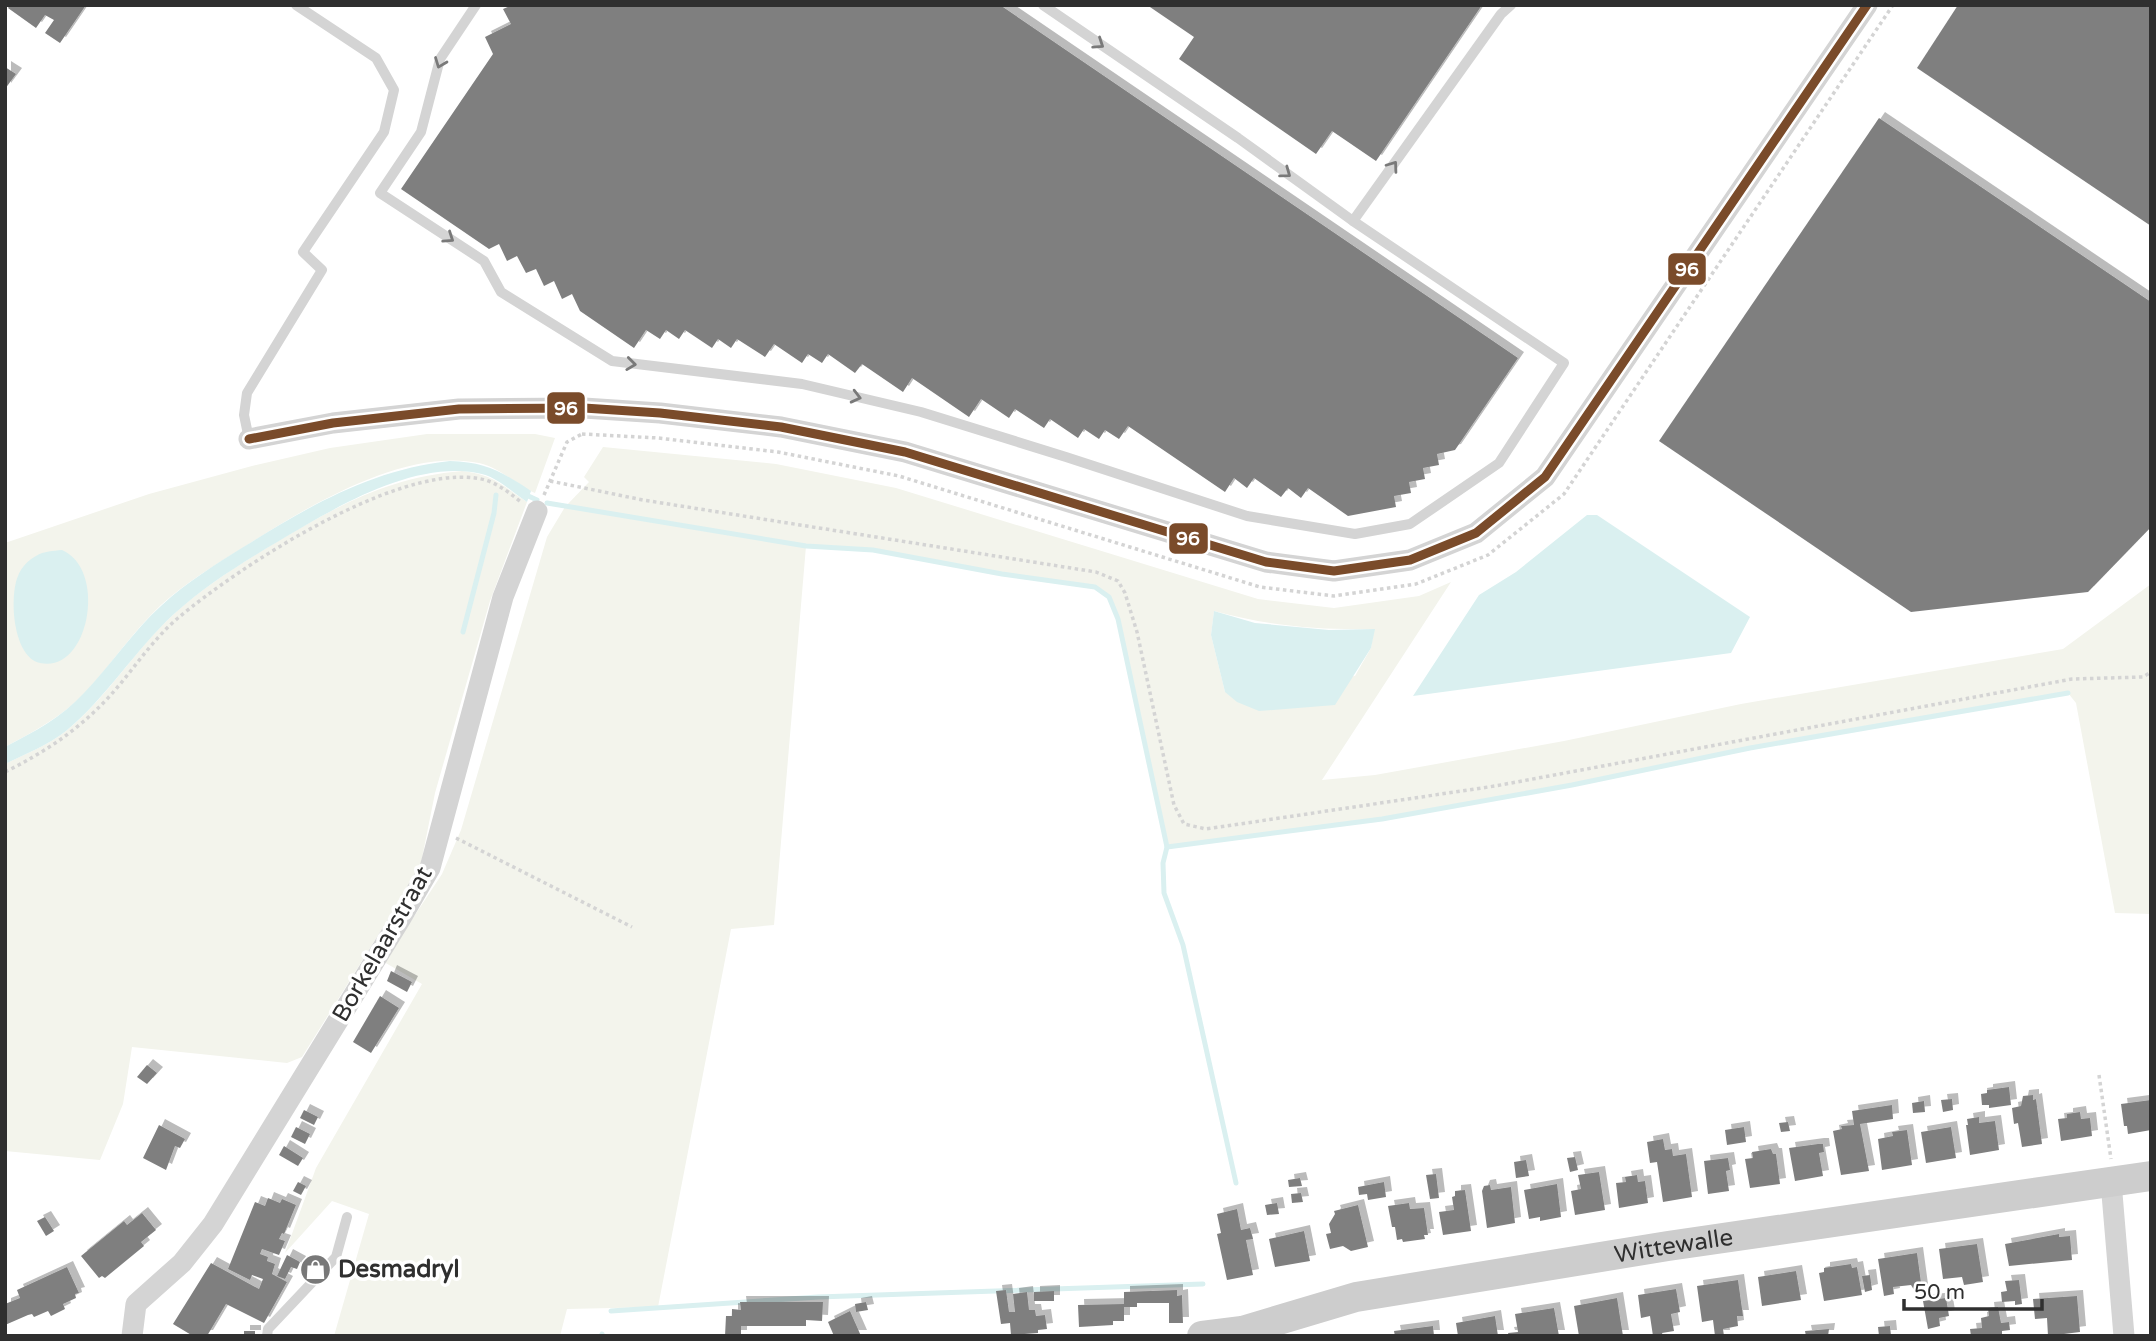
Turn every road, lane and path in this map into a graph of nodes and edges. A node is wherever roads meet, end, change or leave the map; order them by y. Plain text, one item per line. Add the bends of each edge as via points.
1 (296, 5) edge
2 (476, 5) edge
3 (1043, 5) edge
4 (1511, 5) edge
5 (1867, 5) edge
6 (1893, 5) edge
7 (1353, 221) junction
8 (249, 439) joint
9 (550, 481) junction
10 (537, 511) junction
11 (2151, 672) edge
12 (5, 772) edge
13 (441, 830) junction
14 (632, 927) dead end
15 (2099, 1075) dead end
16 (2151, 1176) edge
17 (2112, 1182) junction
18 (347, 1217) dead end
19 (1244, 1333) edge
20 (132, 1336) edge
21 (267, 1336) edge
22 (1202, 1336) edge
23 (2124, 1336) edge

1 - 8 lane via 376,58 394,90 384,132 303,252 322,271 247,393 244,415
2 -> 7 lane via 440,59 421,132 380,193 484,261 501,292 612,361 802,384 921,412 1247,516 1355,534 1410,524 1499,463 1564,363
3 -> 7 lane
7 -> 4 lane
5 - 8 street via 1545,477 1476,533 1409,560 1334,570 1266,562 905,452 782,427 660,413 459,409 333,423
6 - 9 path via 1564,494 1488,555 1416,584 1334,596 1260,587 899,476 778,452 582,434 567,442
9 - 10 path
9 - 11 path via 1096,572 1118,581 1137,632 1174,805 1184,824 1206,829 1495,786 2072,679 2143,677
10 - 12 path via 503,488 476,478 423,482 363,502 211,592 176,620 79,726 43,753
10 - 13 street, Borkelaarstraat via 503,597
13 - 14 path
13 - 20 street, Borkelaarstraat via 430,868 213,1224 182,1263 136,1304
15 - 17 path
16 - 17 street, Wittewalle
17 - 19 street, Wittewalle via 1356,1297
17 - 23 street
18 - 21 lane via 336,1257 268,1329
19 - 22 street, Wittewalle

